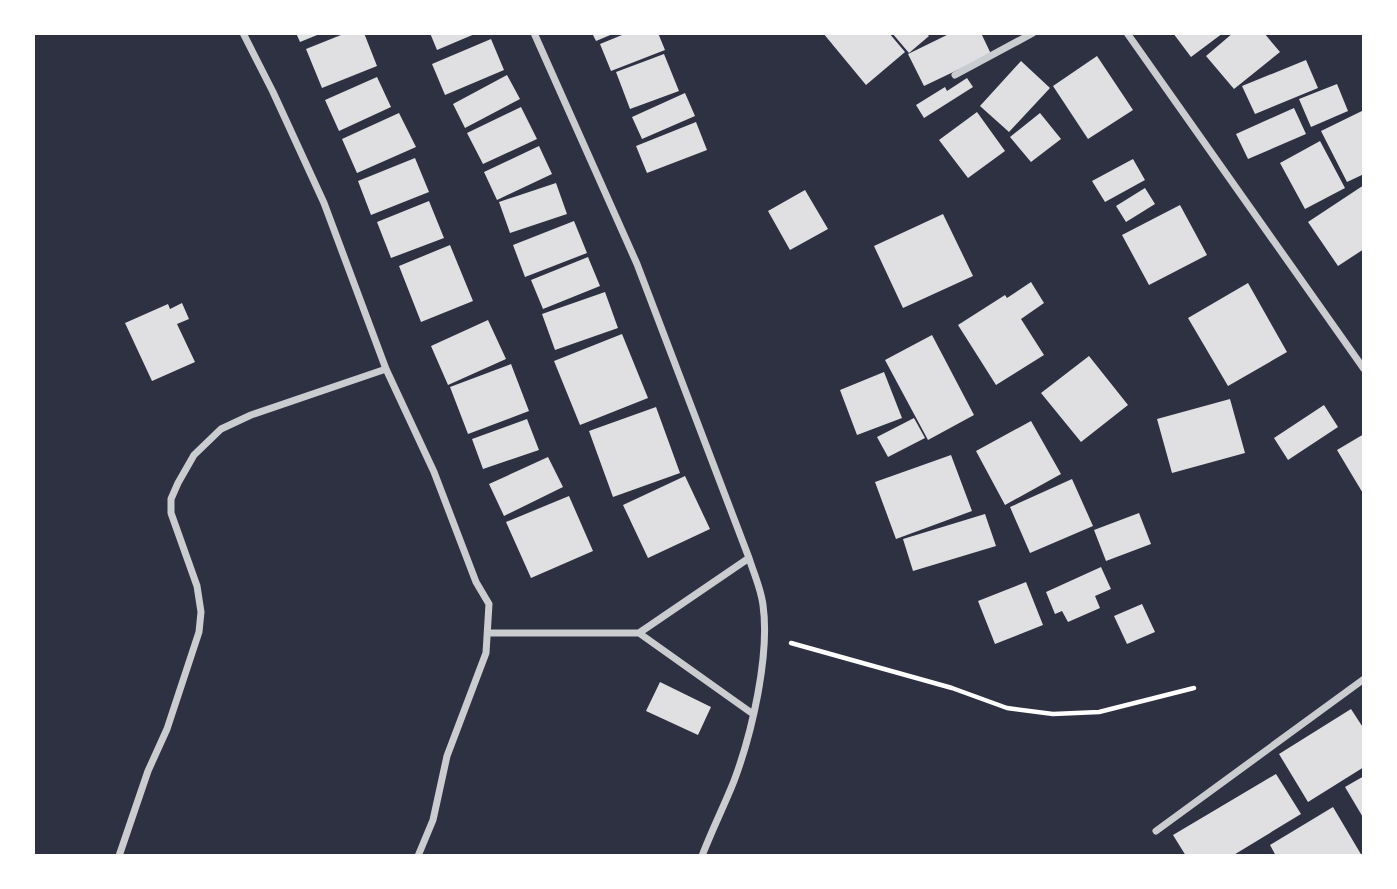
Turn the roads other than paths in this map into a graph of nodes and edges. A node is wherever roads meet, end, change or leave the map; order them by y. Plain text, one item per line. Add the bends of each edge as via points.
1 (243, 33) edge
2 (534, 33) edge
3 (1033, 33) edge
4 (1127, 33) edge
5 (955, 75) dead end
6 (386, 369) junction
7 (1364, 369) edge
8 (749, 558) junction
9 (488, 633) junction
10 (639, 633) junction
11 (1364, 679) edge
12 (753, 713) junction
13 (1156, 831) dead end
14 (119, 856) edge
15 (418, 856) edge
16 (702, 856) edge

1 - 6 street via 324,203
2 - 8 street via 637,264
3 - 5 street
4 - 7 street
6 - 9 street via 489,604
6 - 14 street via 221,429 194,455 178,483 170,513 197,586 199,632
8 - 10 street
8 - 12 street via 763,604 765,636
9 - 10 street
9 - 15 street via 486,653 447,756 433,820
10 - 12 street
11 - 13 street
12 - 16 street via 735,779

